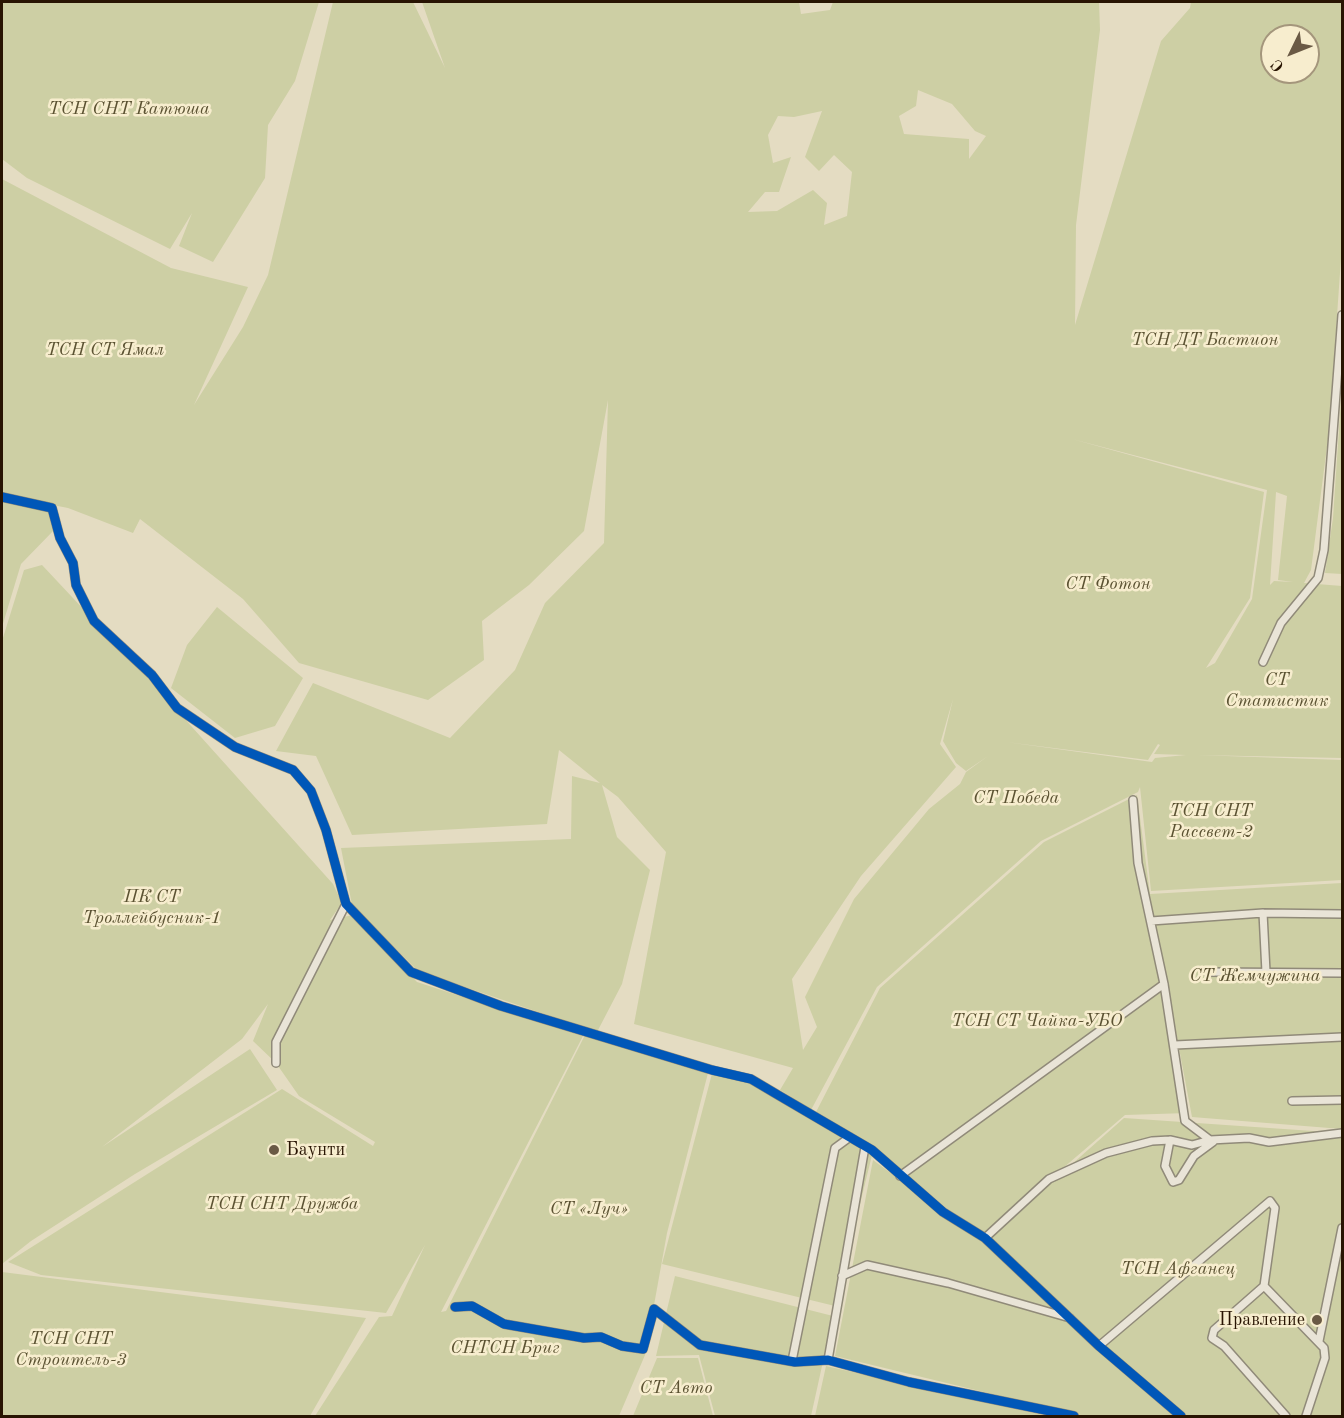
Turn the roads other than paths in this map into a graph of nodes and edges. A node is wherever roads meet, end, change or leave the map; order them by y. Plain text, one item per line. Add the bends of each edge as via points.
1 (1342, 315) edge
2 (2, 497) edge
3 (1263, 662) dead end
4 (1132, 800) dead end
5 (346, 904) junction
6 (1263, 913) junction
7 (1342, 914) edge
8 (1150, 921) junction
9 (1207, 972) dead end
10 (1266, 972) junction
11 (1342, 973) edge
12 (1164, 984) junction
13 (1342, 1037) edge
14 (1175, 1045) junction
15 (276, 1063) dead end
16 (1342, 1100) edge
17 (1293, 1101) dead end
18 (1342, 1133) edge
19 (850, 1137) junction
20 (1170, 1140) junction
21 (1212, 1140) junction
22 (865, 1147) junction
23 (900, 1176) junction
24 (1342, 1228) edge
25 (985, 1238) junction
26 (842, 1276) junction
27 (1264, 1286) junction
28 (455, 1307) dead end
29 (1073, 1319) junction
30 (1319, 1341) junction
31 (1099, 1347) junction
32 (792, 1360) junction
33 (828, 1360) junction
34 (1074, 1416) edge
35 (1181, 1416) edge
36 (1286, 1416) edge
37 (1306, 1416) edge

1 - 3 street via 1324,550 1318,578 1281,622
2 - 5 street via 52,508 60,538 73,563 76,585 94,621 152,675 177,708 235,747 293,770 311,791
4 - 8 street via 1138,863
5 - 15 street via 276,1042
5 - 19 street via 419,976 501,1006 750,1079
6 - 7 street
6 - 8 street
6 - 10 street
8 - 12 street
9 - 10 street
10 - 11 street
12 - 14 street
12 - 23 street
13 - 14 street
14 - 21 street via 1185,1120
16 - 17 street
18 - 21 street via 1269,1142 1249,1138
19 - 22 street
19 - 32 street via 835,1148
20 - 21 street via 1192,1145
20 - 21 street via 1165,1166 1173,1182 1179,1180 1194,1156
20 - 25 street via 1106,1153 1049,1179
22 - 23 street
22 - 26 street
23 - 25 street via 943,1212
24 - 30 street
25 - 29 street
26 - 29 street via 867,1265 948,1283
26 - 33 street
27 - 30 street
27 - 31 street via 1275,1208 1270,1201
27 - 36 street via 1214,1330 1212,1338 1224,1346
28 - 32 street via 472,1306 504,1324 584,1338 601,1336 622,1346 643,1349 654,1309 700,1345
29 - 31 street
30 - 37 street via 1325,1358
31 - 35 street
32 - 33 street
33 - 34 street via 909,1382

